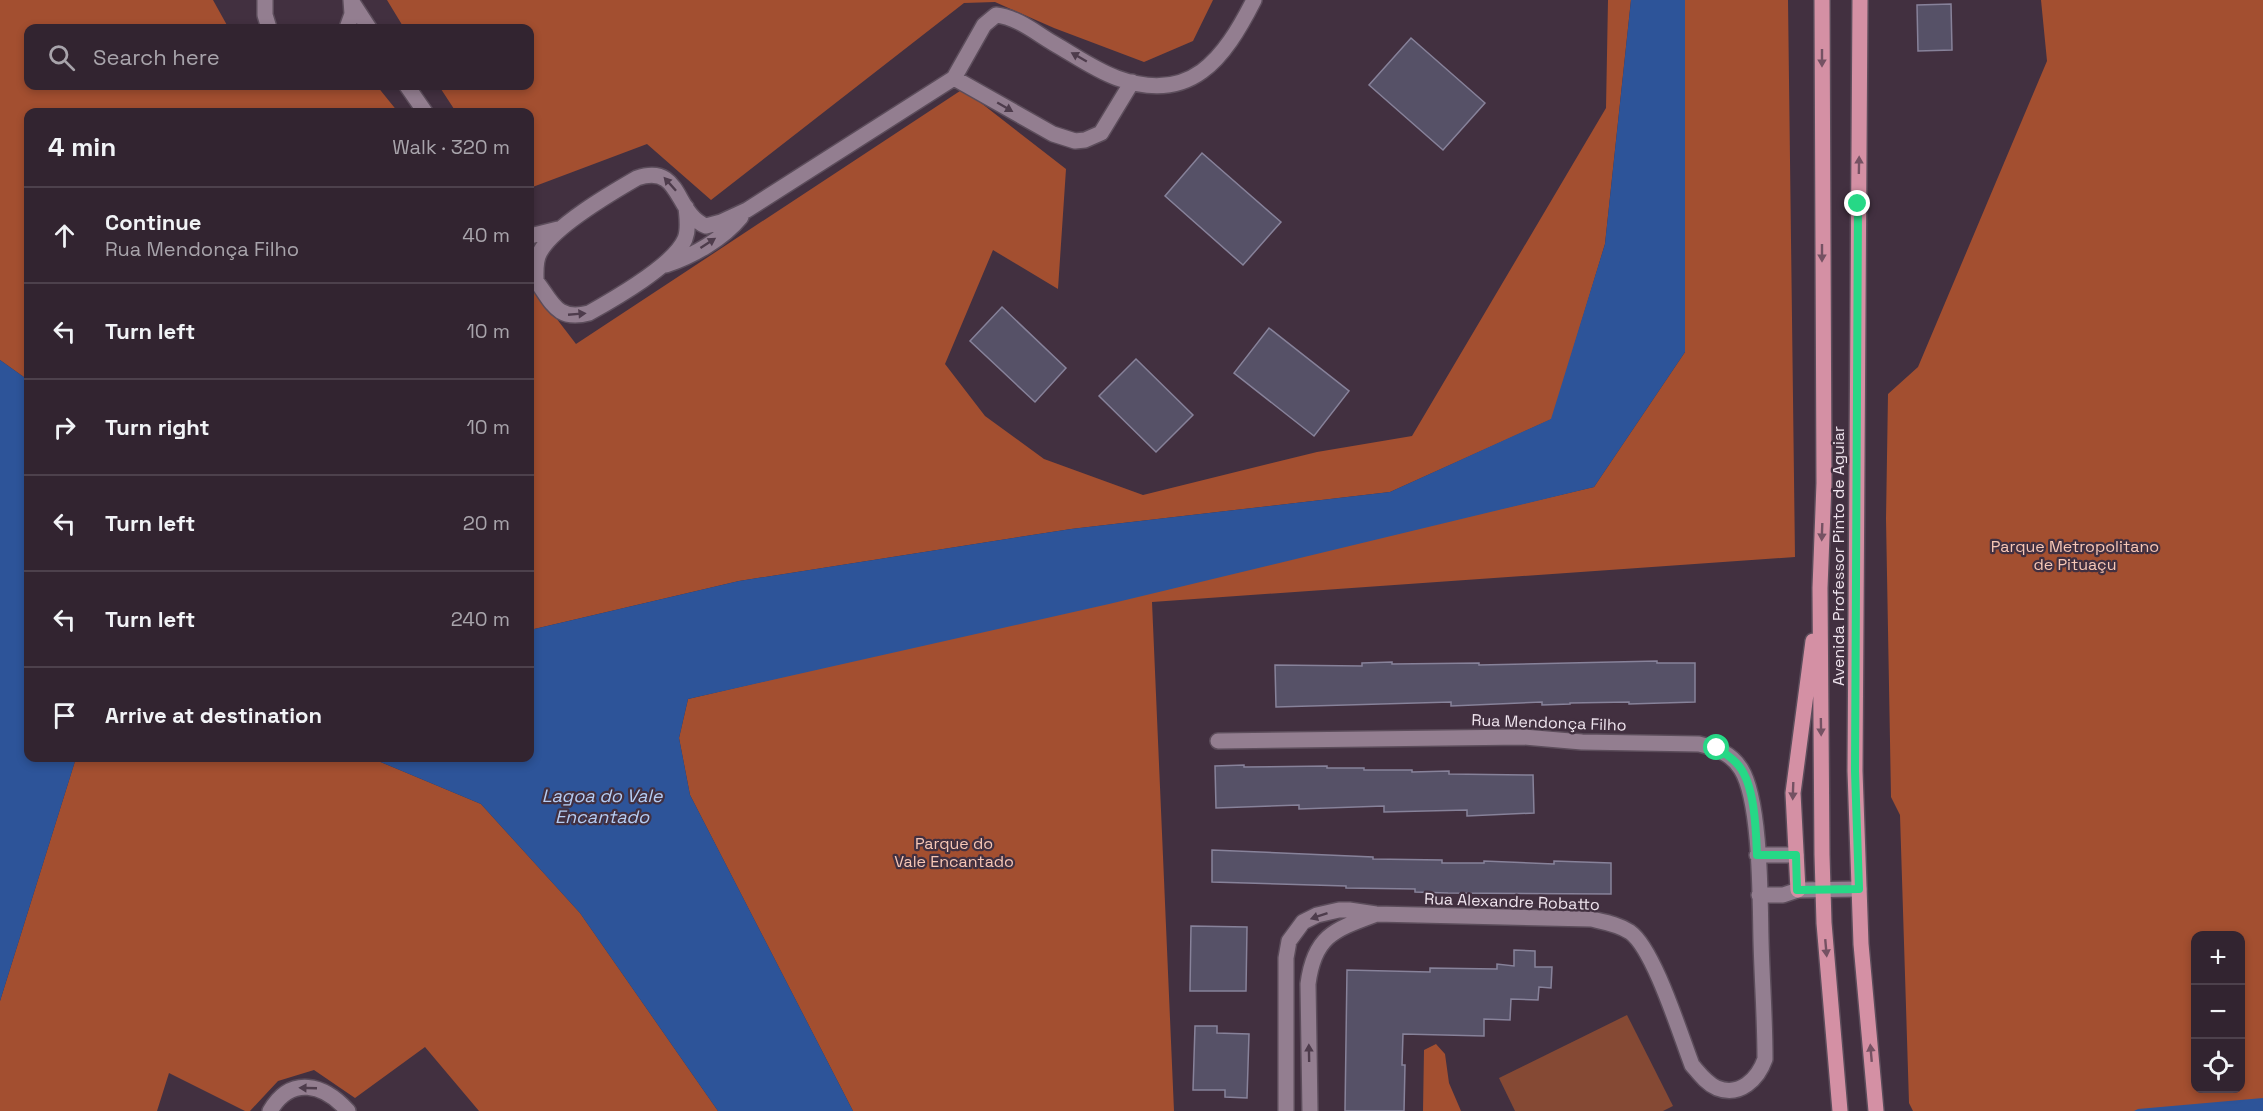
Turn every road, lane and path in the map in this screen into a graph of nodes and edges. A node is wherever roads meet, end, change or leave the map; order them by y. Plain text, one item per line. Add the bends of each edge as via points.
1 (265, 0) edge
2 (1254, 0) edge
3 (1822, 0) edge
4 (1860, 0) edge
5 (351, 1) edge
6 (268, 24) edge
7 (348, 24) edge
8 (366, 24) edge
9 (954, 78) junction
10 (1132, 82) junction
11 (410, 90) edge
12 (422, 108) edge
13 (686, 206) junction
14 (747, 210) junction
15 (564, 227) junction
16 (534, 235) edge
17 (662, 266) junction
18 (534, 273) edge
19 (534, 278) edge
20 (1820, 588) junction
21 (1218, 741) dead end
22 (1757, 855) junction
23 (1796, 855) junction
24 (1859, 889) junction
25 (1797, 890) junction
26 (1823, 890) junction
27 (1759, 895) junction
28 (1376, 914) junction
29 (270, 1111) edge
30 (348, 1111) edge
31 (1286, 1111) edge
32 (1310, 1111) edge
33 (1840, 1111) edge
34 (1876, 1111) edge

1 - 6 street
2 - 10 street via 1229,46 1195,77 1159,86
3 -> 20 main road, Avenida Professor Pinto de Aguiar via 1824,483
24 -> 4 main road, Avenida Professor Pinto de Aguiar via 1855,669
5 - 7 street
5 - 8 street
9 -> 10 street via 1053,134 1075,141 1101,133
10 -> 9 street via 1104,72 1015,21 996,15 984,25
9 - 14 street
11 - 12 street
13 - 14 street via 706,226
13 -> 15 street via 671,183 660,175 650,174 623,186
13 - 17 street via 688,224 684,241
17 -> 14 street via 685,259 732,228
15 - 16 street
15 - 18 street via 539,253
19 -> 17 street via 559,311 578,316 599,307
20 -> 23 main road via 1793,794
20 -> 26 main road, Avenida Professor Pinto de Aguiar
21 - 22 street, Rua Mendonça Filho via 1523,737 1699,744 1717,748 1741,768 1756,824
22 - 23 street
22 - 27 street, Rua Mendonça Filho
23 - 25 main road
24 - 26 street
34 -> 24 main road, Avenida Professor Pinto de Aguiar
25 - 26 street
25 - 27 street via 1783,895
26 -> 33 main road, Avenida Professor Pinto de Aguiar
27 - 28 street, Rua Alexandre Robatto via 1765,1059 1751,1082 1732,1090 1717,1088 1692,1065 1650,957 1630,933 1612,924 1591,919
28 -> 31 street, Rua Alexandre Robatto via 1349,910 1317,915 1303,922 1289,941 1285,987
32 -> 28 street, Rua Alexandre Robatto via 1310,965 1328,937
30 -> 29 street via 325,1091 311,1087 296,1088 284,1095

